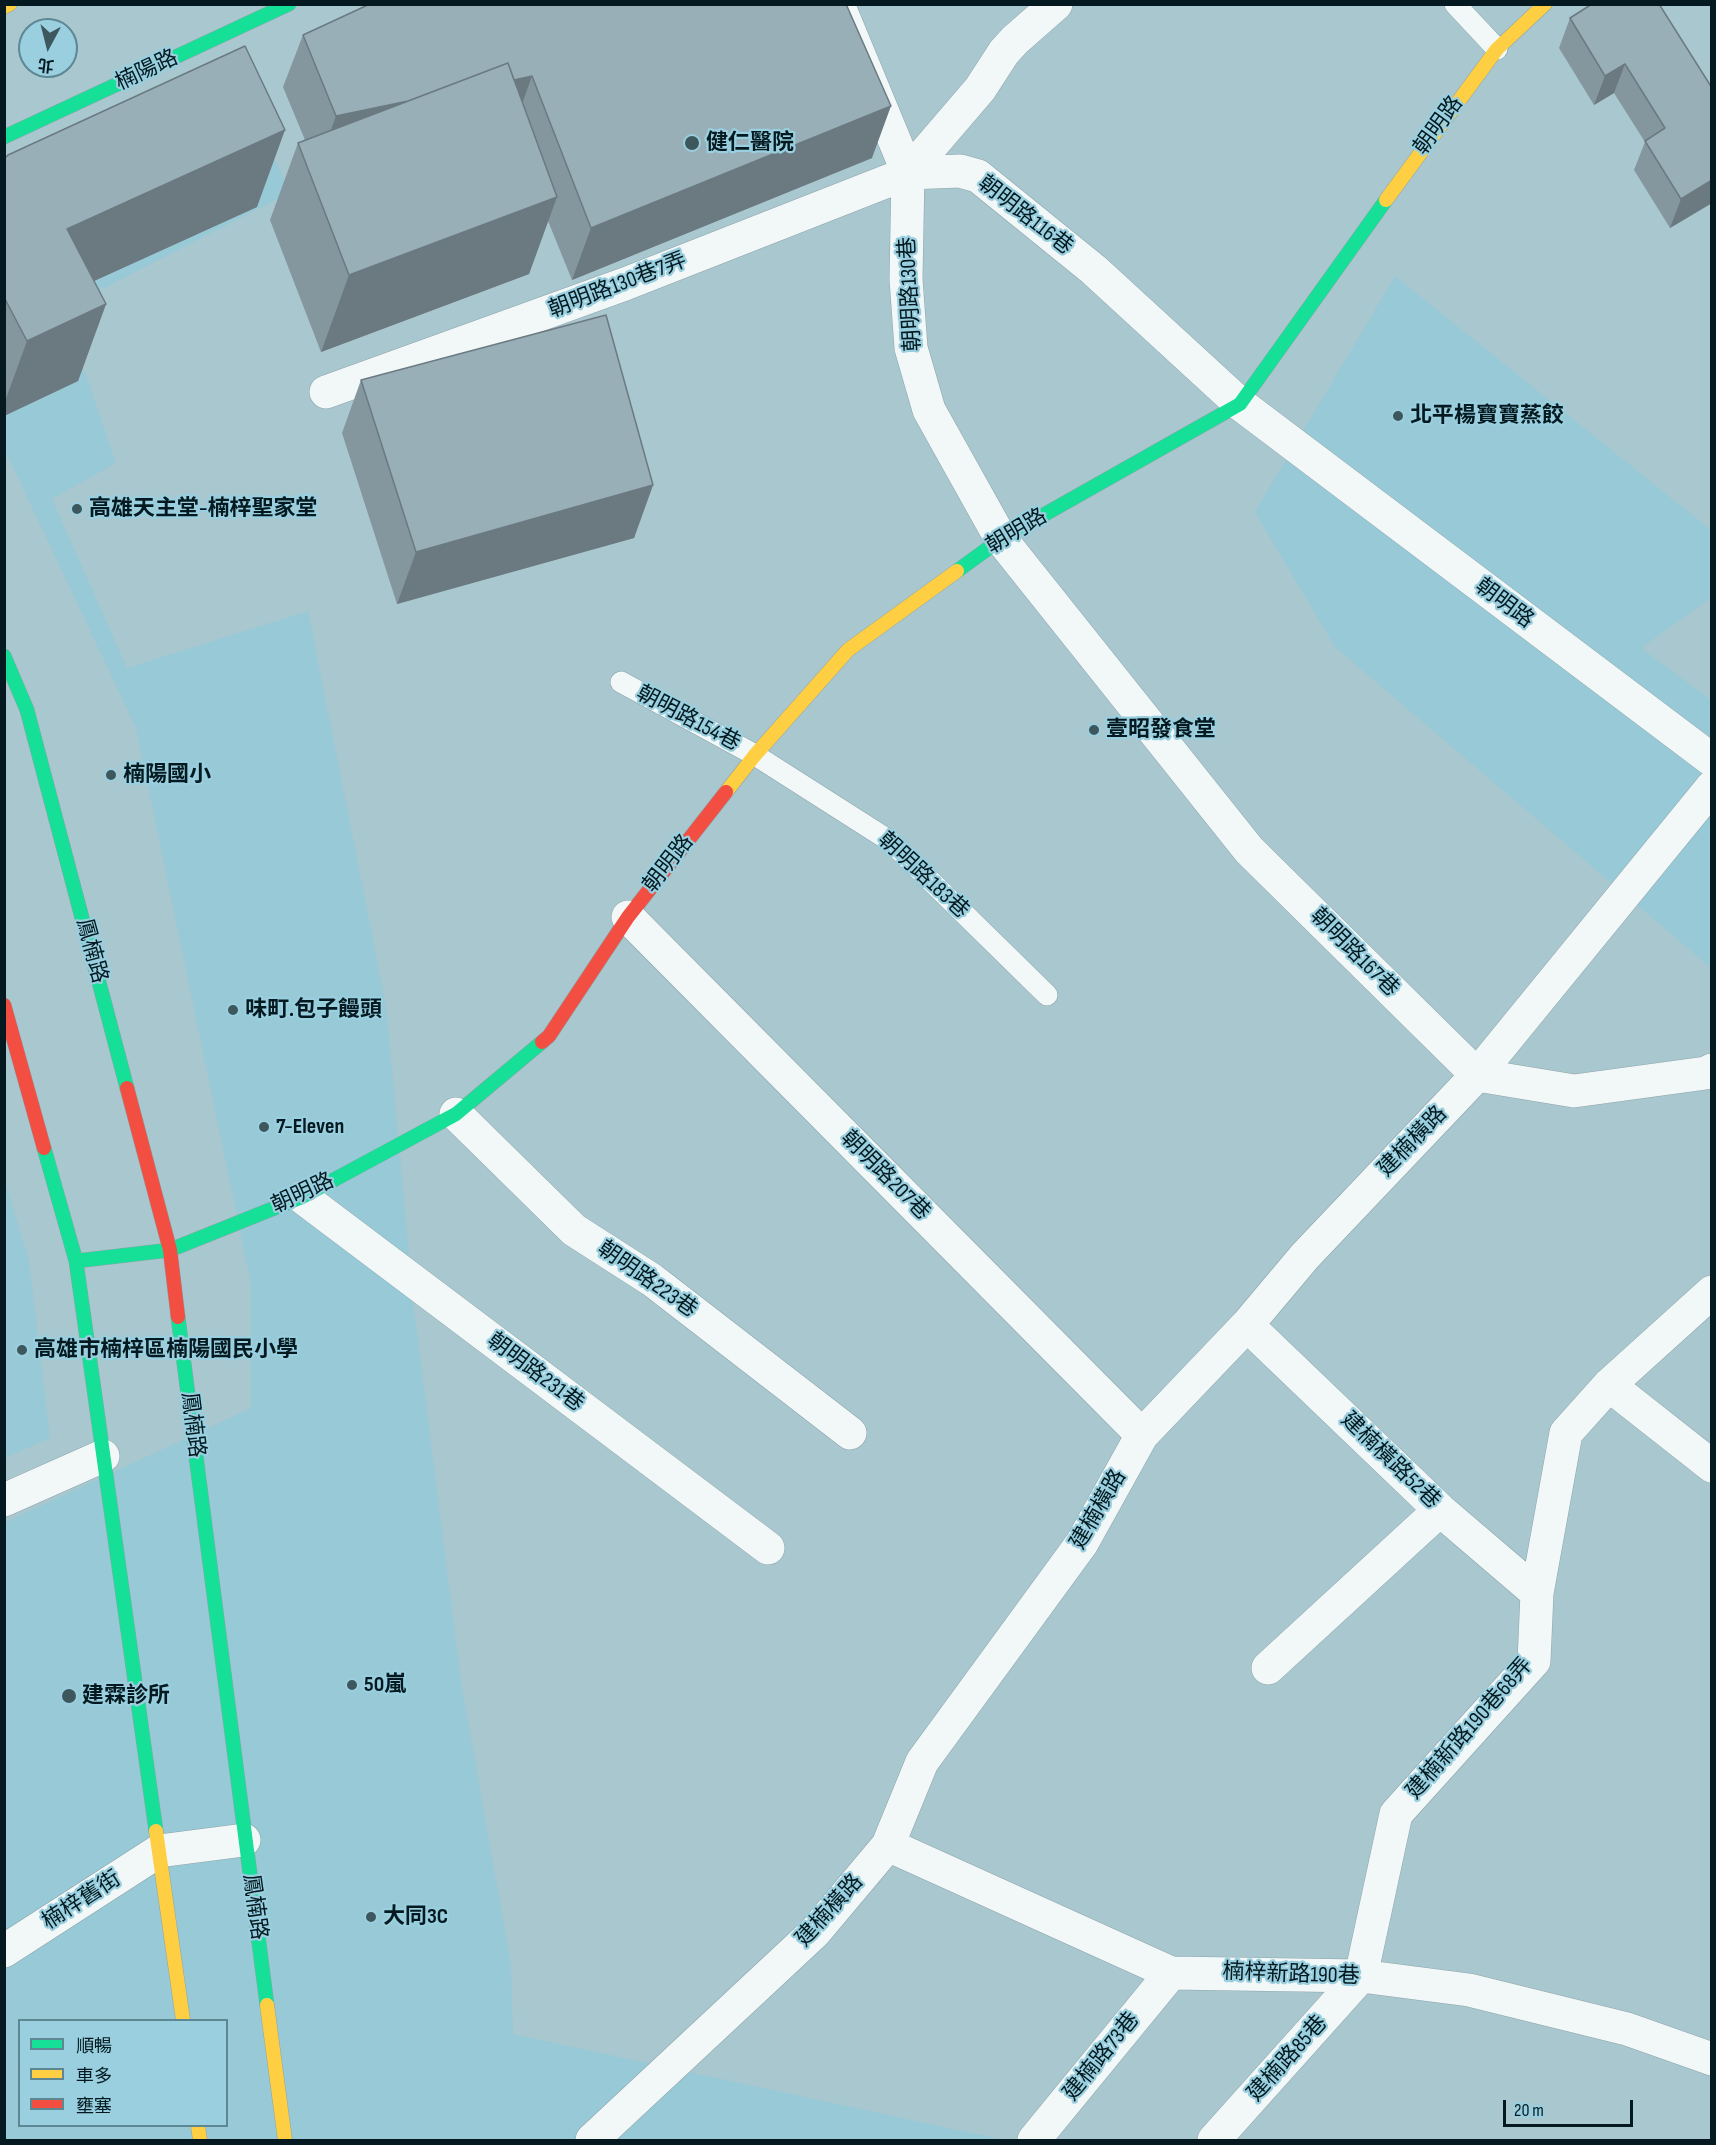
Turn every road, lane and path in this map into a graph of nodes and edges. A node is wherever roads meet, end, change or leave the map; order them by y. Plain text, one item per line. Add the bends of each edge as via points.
1 (10, 4) edge
2 (289, 4) edge
3 (838, 4) edge
4 (1056, 4) edge
5 (1455, 4) edge
6 (1545, 4) edge
7 (4, 7) edge
8 (1497, 50) junction
9 (4, 137) edge
10 (908, 173) junction
11 (326, 392) dead end
12 (1240, 404) junction
13 (1001, 539) junction
14 (4, 656) edge
15 (621, 682) dead end
16 (755, 755) junction
17 (1712, 760) edge
18 (1712, 787) edge
19 (628, 917) junction
20 (1047, 995) dead end
21 (4, 1005) edge
22 (1712, 1070) edge
23 (1477, 1075) junction
24 (456, 1114) junction
25 (302, 1197) junction
26 (170, 1250) junction
27 (76, 1261) junction
28 (1712, 1292) edge
29 (1247, 1325) junction
30 (1609, 1385) junction
31 (850, 1434) dead end
32 (1142, 1435) junction
33 (103, 1456) junction
34 (1712, 1466) edge
35 (4, 1500) edge
36 (1440, 1510) junction
37 (768, 1548) dead end
38 (1537, 1593) junction
39 (1268, 1668) dead end
40 (244, 1840) junction
41 (888, 1845) junction
42 (159, 1851) junction
43 (4, 1951) edge
44 (1171, 1972) junction
45 (1361, 1976) junction
46 (183, 2019) edge
47 (1712, 2059) edge
48 (285, 2140) edge
49 (592, 2140) edge
50 (1034, 2140) edge
51 (1214, 2140) edge

1 - 7 main road
2 - 9 main road, 楠陽路
3 - 10 street
4 - 10 street via 1004,52 980,89
5 - 8 lane
6 - 8 main road, 朝明路
8 - 12 main road, 朝明路
10 - 11 street, 朝明路130巷7弄 via 625,284
10 - 12 street, 朝明路116巷 via 960,171 978,176 1094,270
10 - 13 street, 朝明路130巷 via 906,279 911,348 929,410
12 - 13 main road, 朝明路
12 - 17 street, 朝明路
13 - 16 main road, 朝明路 via 848,650
13 - 23 street, 朝明路167巷 via 1249,850
14 - 26 main road, 鳳楠路 via 27,710
15 - 16 lane, 朝明路154巷
16 - 19 main road, 朝明路
16 - 20 lane, 朝明路183巷 via 890,841
18 - 23 street
19 - 24 main road, 朝明路 via 549,1036
19 - 32 street, 朝明路207巷
21 - 27 main road
22 - 23 street via 1574,1091
23 - 29 street, 建楠橫路 via 1305,1256
24 - 25 main road, 朝明路
24 - 31 street, 朝明路223巷 via 574,1230 652,1280
25 - 26 main road, 朝明路
25 - 37 street, 朝明路231巷
26 - 27 main road, 朝明路
26 - 40 main road, 鳳楠路
27 - 33 main road
28 - 30 street, 建楠新路190巷68弄
29 - 32 street, 建楠橫路
29 - 36 street, 建楠橫路52巷
30 - 34 street
30 - 38 street, 建楠新路190巷68弄 via 1566,1433
32 - 41 street, 建楠橫路 via 1082,1543 922,1762
33 - 35 street
33 - 42 main road
36 - 38 street, 建楠橫路52巷
36 - 39 street
38 - 45 street, 建楠新路190巷68弄 via 1534,1661 1396,1814
40 - 42 street
40 - 48 main road, 鳳楠路
41 - 44 street, 楠梓新路190巷
41 - 49 street, 建楠橫路 via 815,1932
42 - 43 street, 楠梓舊街
42 - 46 main road
44 - 45 street, 楠梓新路190巷
44 - 50 street, 建楠路73巷
45 - 47 street, 楠梓新路190巷 via 1469,1990 1627,2029
45 - 51 street, 建楠路85巷

